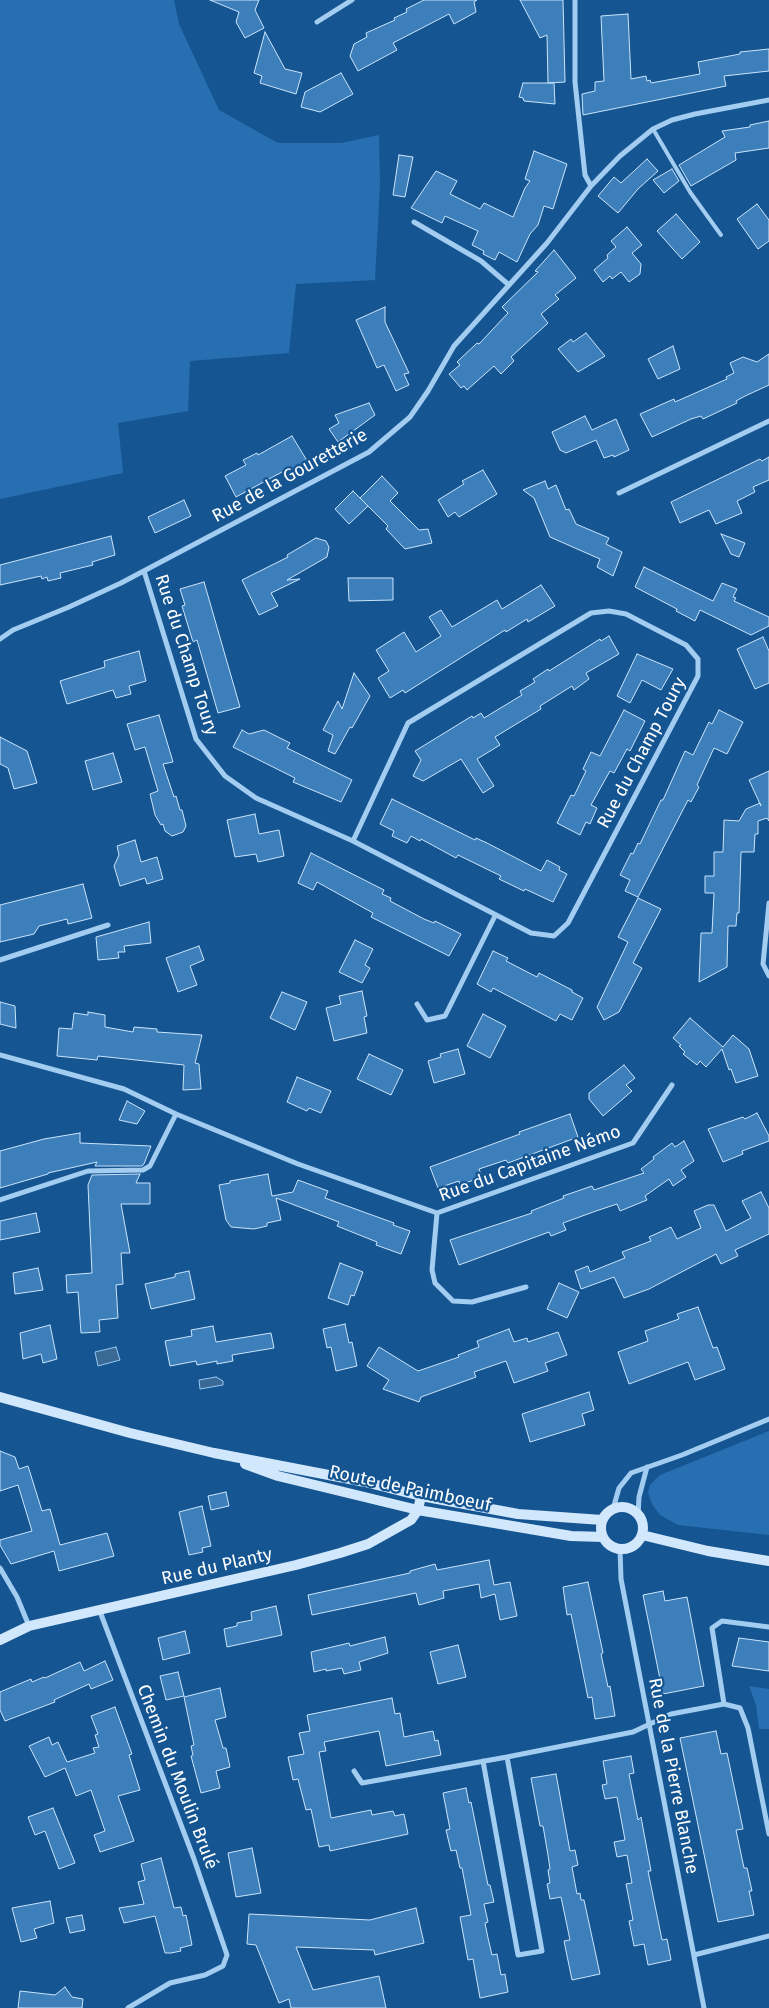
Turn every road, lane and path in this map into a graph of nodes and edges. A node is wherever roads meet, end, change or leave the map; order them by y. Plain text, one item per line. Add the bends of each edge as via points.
1 (352, 0) edge
2 (575, 0) edge
3 (317, 22) dead end
4 (769, 100) edge
5 (653, 129) junction
6 (591, 186) junction
7 (414, 222) dead end
8 (721, 235) dead end
9 (508, 285) junction
10 (769, 420) edge
11 (619, 493) dead end
12 (144, 571) junction
13 (0, 639) edge
14 (353, 842) junction
15 (769, 903) edge
16 (495, 916) junction
17 (108, 925) dead end
18 (0, 960) edge
19 (769, 976) edge
20 (417, 1004) dead end
21 (0, 1055) edge
22 (672, 1085) dead end
23 (176, 1114) junction
24 (0, 1200) edge
25 (437, 1213) junction
26 (526, 1287) dead end
27 (0, 1397) edge
28 (769, 1418) edge
29 (214, 1453) junction
30 (648, 1467) junction
31 (422, 1496) junction
32 (613, 1509) junction
33 (418, 1510) junction
34 (638, 1514) junction
35 (602, 1520) junction
36 (642, 1535) junction
37 (603, 1537) junction
38 (620, 1549) junction
39 (769, 1561) edge
40 (0, 1568) edge
41 (99, 1609) junction
42 (29, 1626) junction
43 (769, 1627) edge
44 (0, 1640) edge
45 (724, 1704) junction
46 (648, 1725) junction
47 (507, 1757) junction
48 (482, 1762) junction
49 (354, 1771) dead end
50 (769, 1834) edge
51 (769, 1936) edge
52 (694, 1955) junction
53 (128, 2008) edge
54 (704, 2008) edge

1 - 3 street
2 - 6 street via 575,82 585,176
4 - 5 street, Rue de la Gouretterie via 695,114
5 - 6 street, Rue de la Gouretterie
5 - 8 lane via 690,192
6 - 9 street, Rue de la Gouretterie
7 - 9 street via 481,261
9 - 12 street, Rue de la Gouretterie via 454,346 410,416 369,452
10 - 11 street
12 - 13 street, Rue de la Gouretterie via 13,630
12 - 14 street, Rue du Champ Toury via 196,739 225,776 256,798
14 - 16 street, Rue du Champ Toury
14 - 16 street, Rue du Champ Toury via 408,723 591,613 626,614 686,645 698,660 698,676 568,923 554,936 531,933
15 - 19 street via 763,964
16 - 20 street via 445,1016 426,1020
17 - 18 street
21 - 23 street, Rue du Capitaine Némo via 124,1088
22 - 25 street, Rue du Capitaine Némo via 633,1143
23 - 24 street via 150,1166 143,1170 88,1171
23 - 25 street, Rue du Capitaine Némo via 298,1164
25 - 26 street via 432,1270 435,1283 453,1300 472,1302
27 - 29 street, Route de Paimboeuf
28 - 30 street
29 - 31 street, Route de Paimboeuf
29 - 33 street, Route de Paimboeuf via 278,1476
30 - 32 street via 631,1473 624,1480 615,1496
30 - 34 street via 639,1497
31 - 33 street
31 - 35 street, Route de Paimboeuf via 518,1514
32 - 34 street via 626,1507
32 - 35 street
33 - 37 street, Route de Paimboeuf via 571,1536
33 - 41 street, Rue du Planty via 411,1520 368,1544 340,1553 287,1568
34 - 36 street via 643,1525
35 - 37 street
36 - 38 street via 633,1546
36 - 39 street
37 - 38 street
38 - 46 street, Rue de la Pierre Blanche via 621,1579
40 - 42 street
41 - 42 street, Rue du Planty
41 - 53 street, Chemin du Moulin Brulé via 228,1955 223,1966 205,1975 170,1983
42 - 44 street, Rue du Planty
43 - 45 street via 722,1621 712,1628
45 - 46 street via 672,1714
45 - 50 street via 740,1708 748,1728
46 - 47 street via 634,1732
46 - 52 street, Rue de la Pierre Blanche
47 - 48 street
47 - 48 street via 542,1951 518,1955
48 - 49 street via 362,1783
51 - 52 street
52 - 54 street, Rue de la Pierre Blanche

